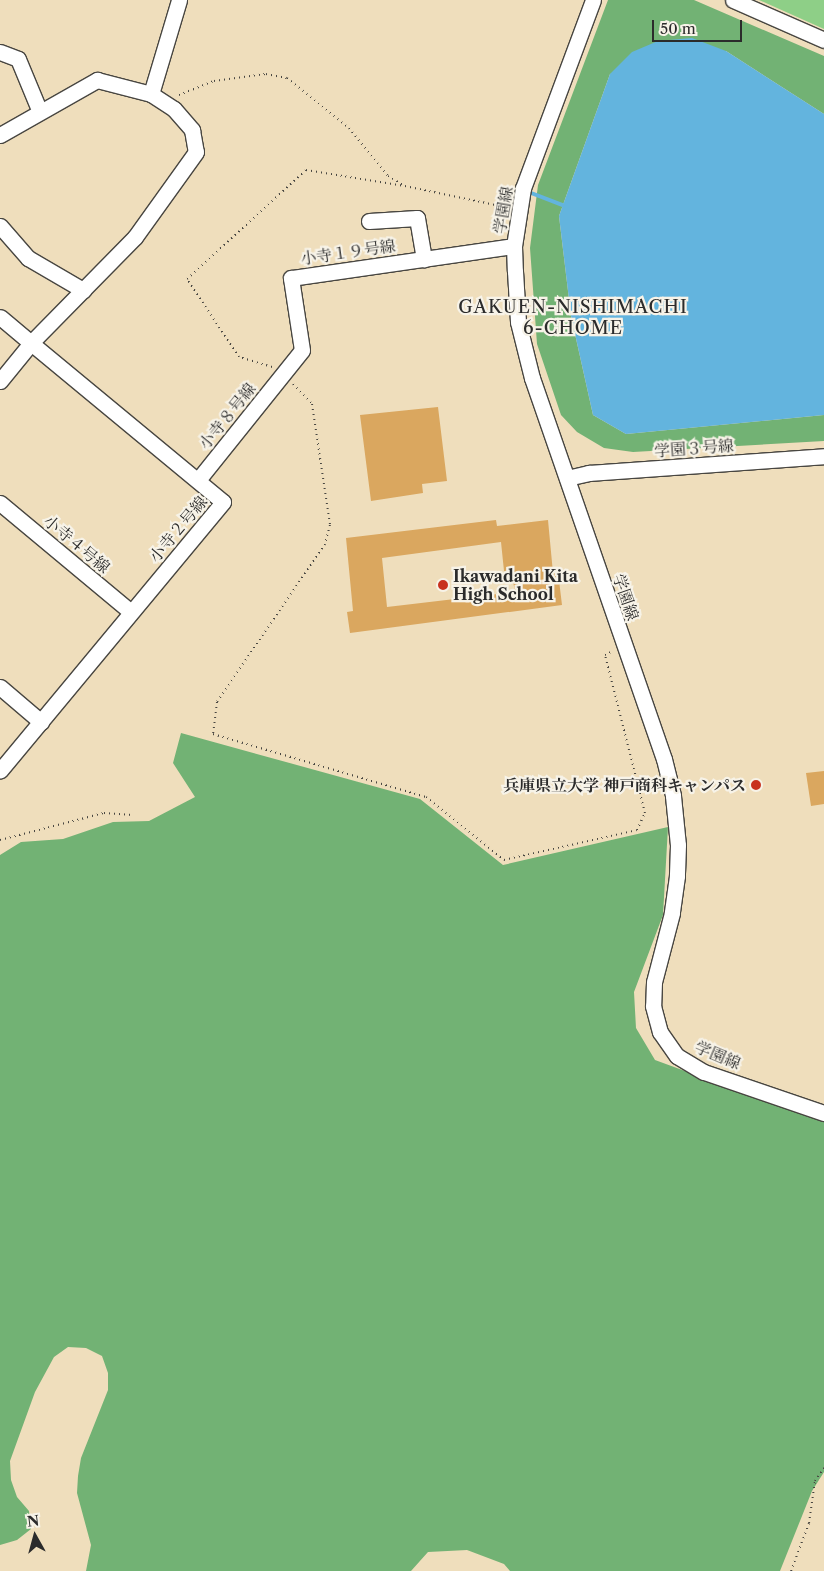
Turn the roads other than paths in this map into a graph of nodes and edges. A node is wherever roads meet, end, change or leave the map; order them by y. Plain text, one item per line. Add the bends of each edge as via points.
1 (179, 0) edge
2 (593, 0) edge
3 (733, 0) edge
4 (824, 40) edge
5 (0, 52) edge
6 (157, 98) junction
7 (40, 112) junction
8 (0, 136) edge
9 (369, 221) dead end
10 (0, 226) edge
11 (514, 246) junction
12 (424, 259) junction
13 (83, 290) junction
14 (0, 317) edge
15 (31, 343) junction
16 (284, 375) joint
17 (0, 381) edge
18 (824, 456) edge
19 (567, 478) junction
20 (198, 480) junction
21 (0, 503) edge
22 (131, 612) junction
23 (0, 687) edge
24 (41, 722) junction
25 (0, 771) edge
26 (824, 1113) edge

1 - 6 street
2 - 11 street, 学園線 via 531,162
3 - 4 street
5 - 7 street via 18,59
6 - 7 street via 97,80
6 - 13 street via 174,109 192,130 196,152 135,237
7 - 8 street
9 - 12 street via 418,218
10 - 13 street via 28,258
11 - 12 street, 小寺１９号線
11 - 19 street, 学園線 via 518,322 532,378
12 - 16 street, 小寺１９号線 via 291,278 302,350
13 - 15 street
14 - 15 street, 小寺２号線
15 - 17 street
15 - 20 street, 小寺２号線
16 - 20 street, 小寺８号線
18 - 19 street, 学園３号線 via 589,473
19 - 26 street, 学園線 via 664,759 673,796 678,846 672,913 654,982 653,1006 660,1032 677,1056 704,1072
20 - 22 street, 小寺２号線 via 223,502
21 - 22 street, 小寺４号線
22 - 24 street, 小寺２号線
23 - 24 street
24 - 25 street, 小寺２号線

